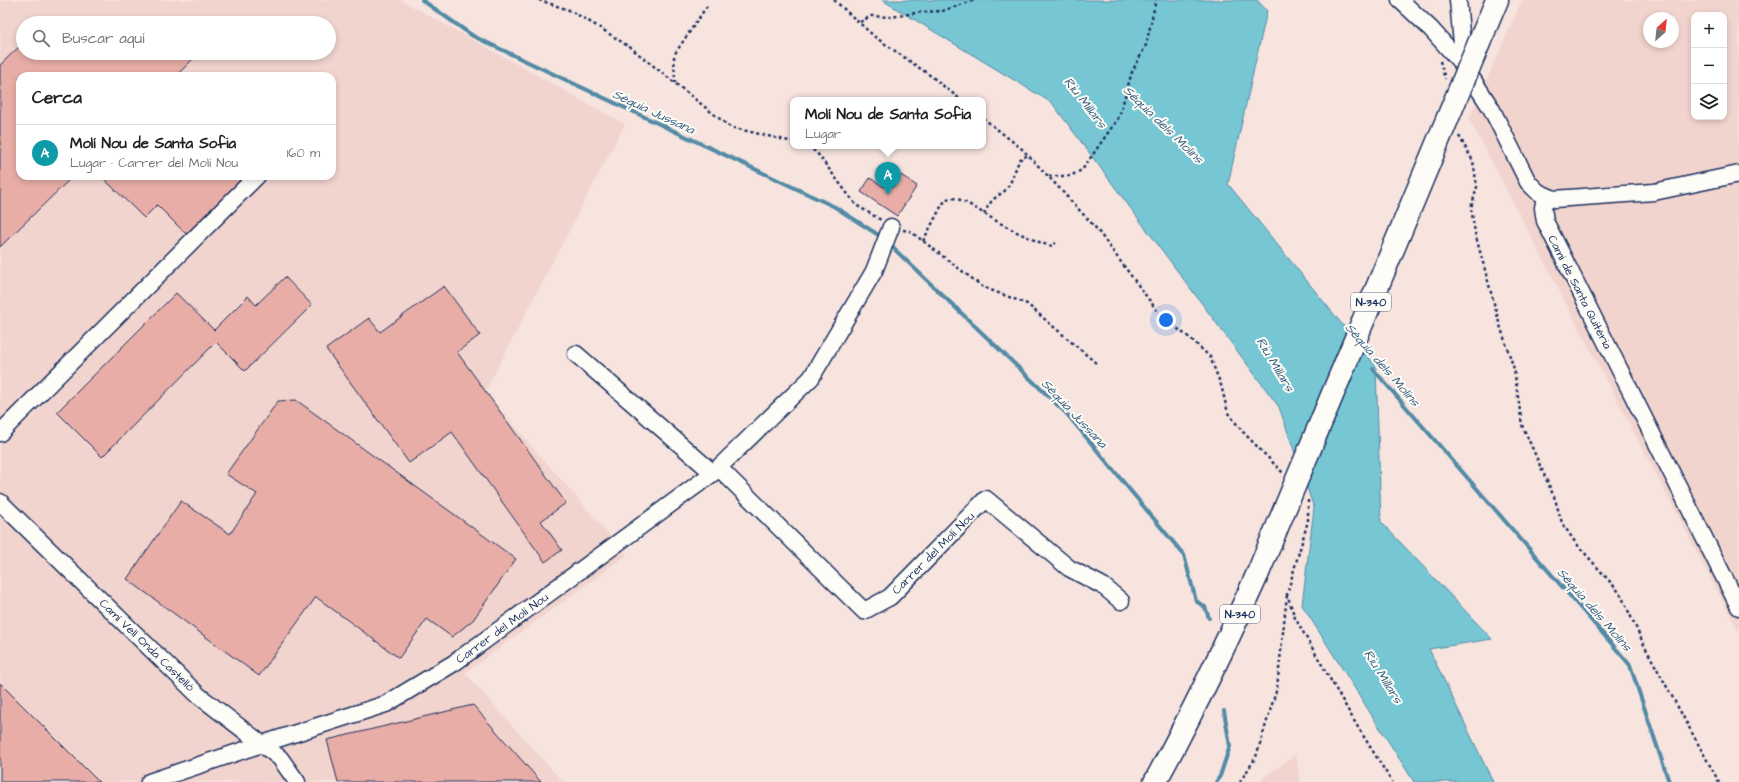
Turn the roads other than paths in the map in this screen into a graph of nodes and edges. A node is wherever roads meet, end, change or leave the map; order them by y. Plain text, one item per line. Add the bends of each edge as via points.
1 (1400, 0) edge
2 (1458, 0) edge
3 (1497, 0) edge
4 (1464, 66) junction
5 (1739, 174) edge
6 (253, 180) edge
7 (1545, 196) junction
8 (891, 227) road end
9 (576, 354) dead end
10 (0, 433) edge
11 (716, 471) junction
12 (0, 502) edge
13 (1121, 601) dead end
14 (1739, 607) edge
15 (1184, 729) junction
16 (262, 744) junction
17 (149, 782) edge
18 (297, 782) edge
19 (1139, 782) edge
20 (1155, 782) edge

1 - 4 street via 1431,29
2 - 4 street
3 - 15 highway, N-340, bridge via 1258,573
4 - 7 street via 1491,108 1528,182
5 - 7 street via 1654,192 1554,199
6 - 10 street
7 - 14 street, Camí de Santa Quitèria via 1545,221
8 - 11 street, Carrer del Molí Nou via 874,271 811,378
9 - 11 street
11 - 13 street, Carrer del Molí Nou via 864,611 890,597 986,499 1069,568 1103,586
11 - 16 street, Carrer del Molí Nou via 454,663 386,704
12 - 16 street, Camí Vell Onda Castelló via 198,695
15 - 19 highway via 1165,740
15 - 20 highway, N-340
16 - 17 street, Carrer del Molí Nou
16 - 18 street, Camí Vell Onda Castelló via 280,758

